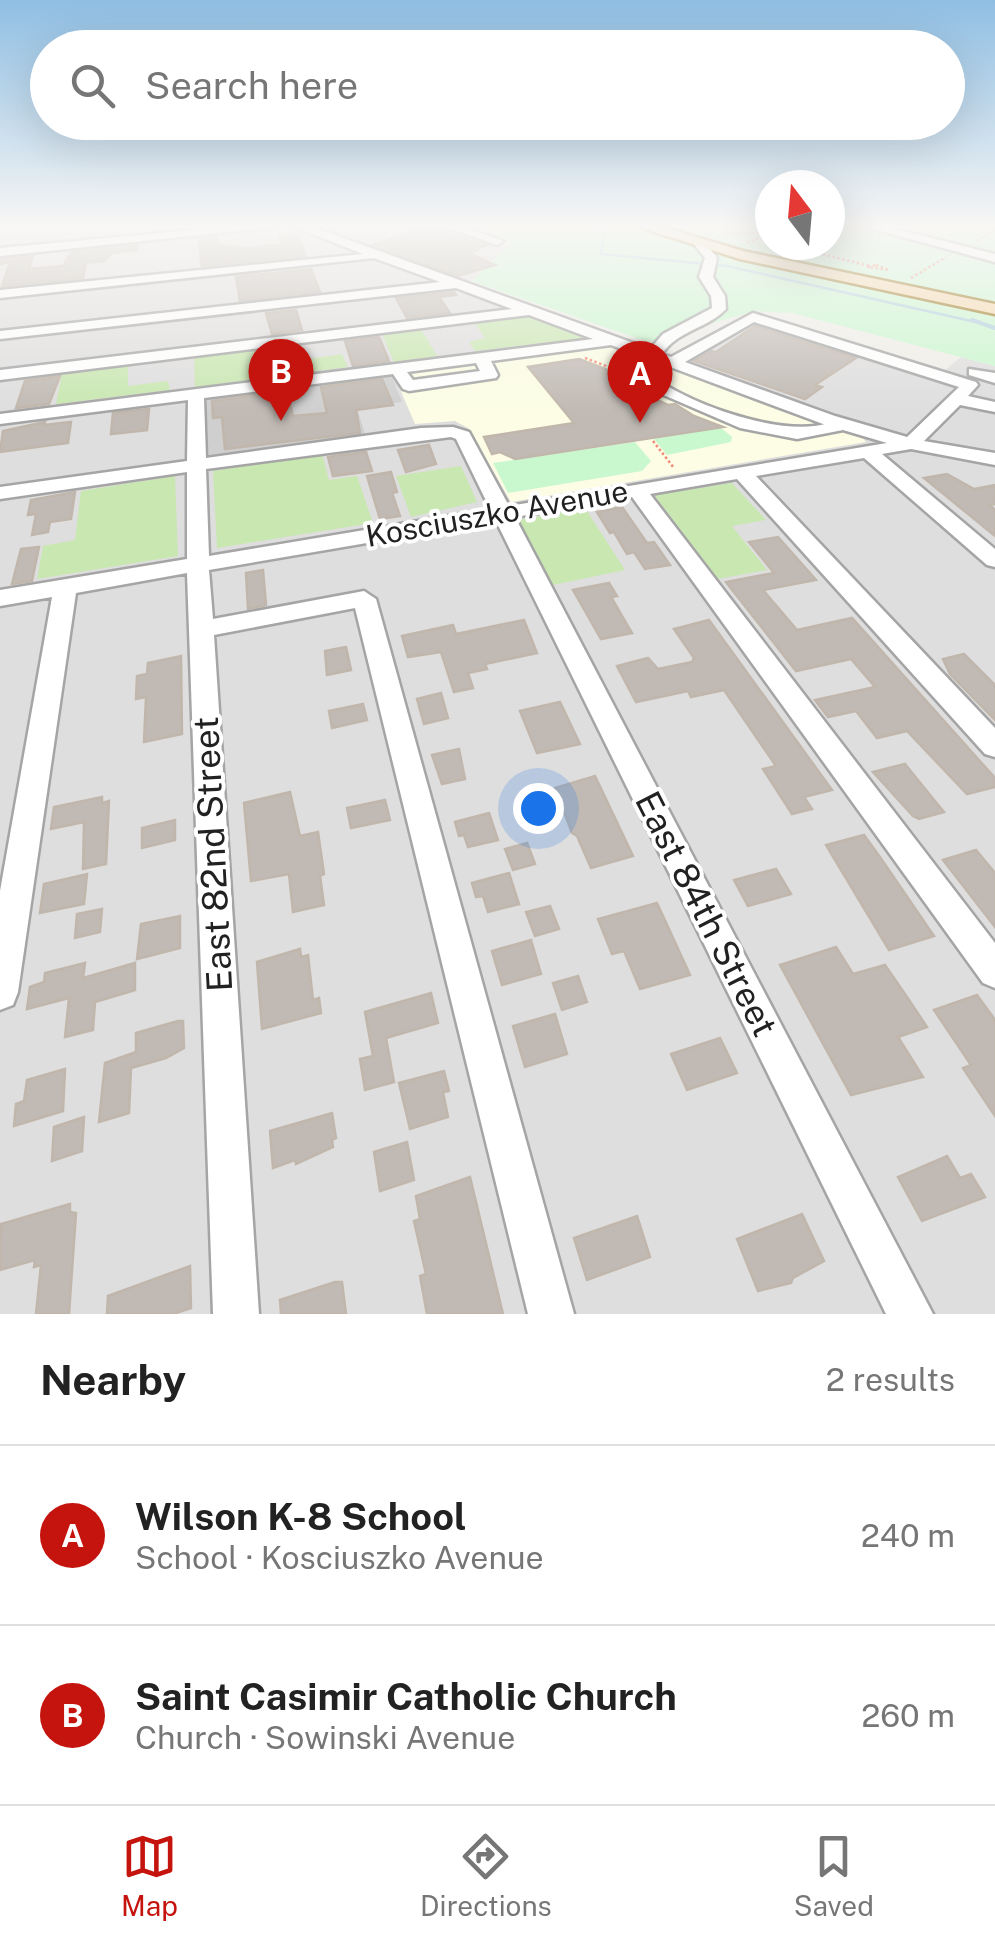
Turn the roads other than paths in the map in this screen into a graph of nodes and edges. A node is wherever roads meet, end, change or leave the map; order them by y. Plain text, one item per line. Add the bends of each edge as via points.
1 (56, 288) edge
2 (419, 288) edge
3 (470, 288) edge
4 (713, 288) edge
5 (903, 288) edge
6 (0, 294) edge
7 (995, 309) edge
8 (533, 311) junction
9 (178, 315) junction
10 (0, 336) edge
11 (612, 340) junction
12 (180, 354) junction
13 (674, 362) junction
14 (643, 363) junction
15 (0, 375) edge
16 (995, 378) edge
17 (972, 379) junction
18 (188, 395) junction
19 (956, 399) junction
20 (995, 407) edge
21 (0, 419) edge
22 (843, 424) junction
23 (911, 444) junction
24 (867, 451) junction
25 (995, 459) edge
26 (195, 465) junction
27 (741, 472) junction
28 (637, 490) junction
29 (0, 493) edge
30 (503, 513) junction
31 (995, 560) edge
32 (198, 565) junction
33 (64, 587) junction
34 (0, 598) edge
35 (202, 629) junction
36 (995, 746) edge
37 (995, 971) edge
38 (0, 992) edge
39 (236, 1314) edge
40 (551, 1314) edge
41 (910, 1314) edge

1 - 6 street
2 - 9 street
3 - 8 street
4 - 14 street via 718,308 710,317 668,334
5 - 7 main road
8 - 11 street
8 - 12 street
9 - 10 street
9 - 12 street, East 82nd Street
11 - 14 street
11 - 18 street via 534,356
12 - 15 street
12 - 18 street, East 82nd Street
13 - 14 street
13 - 17 street via 753,317
13 - 22 street
14 - 22 street via 643,379 651,384 756,425 815,434
16 - 17 street
17 - 19 street
18 - 21 street
18 - 26 street, East 82nd Street
19 - 20 street
19 - 23 street
22 - 23 street
23 - 24 street, Kosciuszko Avenue
23 - 25 street
24 - 27 street, Kosciuszko Avenue
24 - 31 street
26 - 29 street
26 - 30 street, East 84th Street via 453,432 464,436
26 - 32 street, East 82nd Street
27 - 28 street, Kosciuszko Avenue
27 - 36 street
28 - 30 street, Kosciuszko Avenue
28 - 37 street
30 - 32 street, Kosciuszko Avenue
30 - 41 street, East 84th Street
32 - 33 street, Kosciuszko Avenue
32 - 35 street, East 82nd Street
33 - 34 street, Kosciuszko Avenue
33 - 38 street
35 - 39 street, East 82nd Street
35 - 40 street via 364,599

